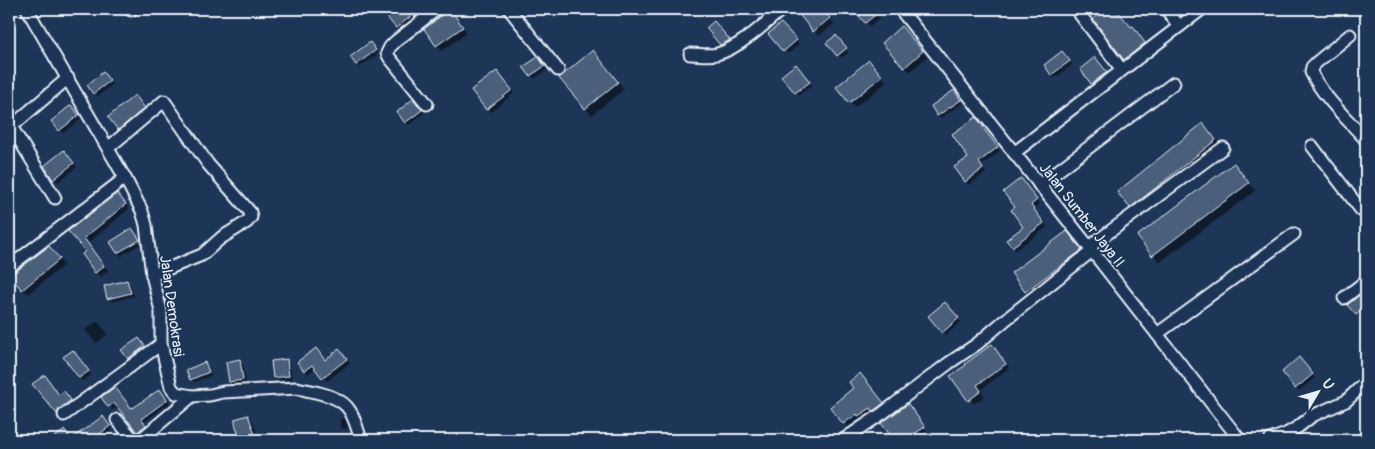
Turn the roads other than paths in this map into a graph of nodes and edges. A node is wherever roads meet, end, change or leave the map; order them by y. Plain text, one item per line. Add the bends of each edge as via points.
1 (27, 9) edge
2 (437, 9) edge
3 (509, 9) edge
4 (782, 9) edge
5 (900, 9) edge
6 (1076, 9) edge
7 (1166, 9) edge
8 (1202, 9) edge
9 (1179, 26) junction
10 (1350, 35) dead end
11 (690, 54) dead end
12 (558, 70) dead end
13 (1122, 70) junction
14 (68, 78) junction
15 (1174, 82) dead end
16 (427, 104) dead end
17 (10, 125) edge
18 (1366, 140) edge
19 (1312, 146) dead end
20 (108, 148) junction
21 (1223, 148) dead end
22 (1014, 153) junction
23 (125, 178) junction
24 (1040, 185) junction
25 (55, 198) dead end
26 (1366, 208) edge
27 (1294, 234) dead end
28 (1091, 249) junction
29 (9, 267) edge
30 (152, 275) junction
31 (1366, 281) edge
32 (1344, 298) dead end
33 (1157, 334) junction
34 (161, 344) junction
35 (1366, 382) edge
36 (192, 396) junction
37 (64, 416) dead end
38 (117, 420) dead end
39 (134, 440) edge
40 (140, 440) edge
41 (362, 440) edge
42 (843, 440) edge
43 (1240, 440) edge
44 (1270, 440) edge

1 - 14 street, Jalan Demokrasi
2 - 16 street via 396,41 387,53
3 - 12 street
4 - 11 street via 726,51
5 - 22 street, Jalan Sumber Jaya II
6 - 13 street
7 - 9 street
8 - 9 street
9 - 13 street
10 - 18 street via 1317,62 1311,72 1315,81
13 - 22 street
14 - 17 street
14 - 20 street, Jalan Demokrasi
15 - 24 street
17 - 25 street
19 - 26 street via 1361,210
20 - 23 street, Jalan Demokrasi
20 - 30 street via 164,101 208,164 250,212 247,222 229,232 202,255
21 - 28 street
22 - 24 street, Jalan Sumber Jaya II
23 - 29 street
23 - 30 street, Jalan Demokrasi via 146,225
24 - 28 street, Jalan Sumber Jaya II
27 - 33 street
28 - 33 street, Jalan Sumber Jaya II
28 - 42 street via 977,344
30 - 34 street, Jalan Demokrasi via 161,311
31 - 32 street
33 - 43 street, Jalan Sumber Jaya II
34 - 36 street, Jalan Demokrasi via 171,387 176,393
34 - 37 street
35 - 44 street via 1346,401
36 - 40 street
36 - 41 street via 270,389 308,390 342,402 350,410
38 - 39 street

